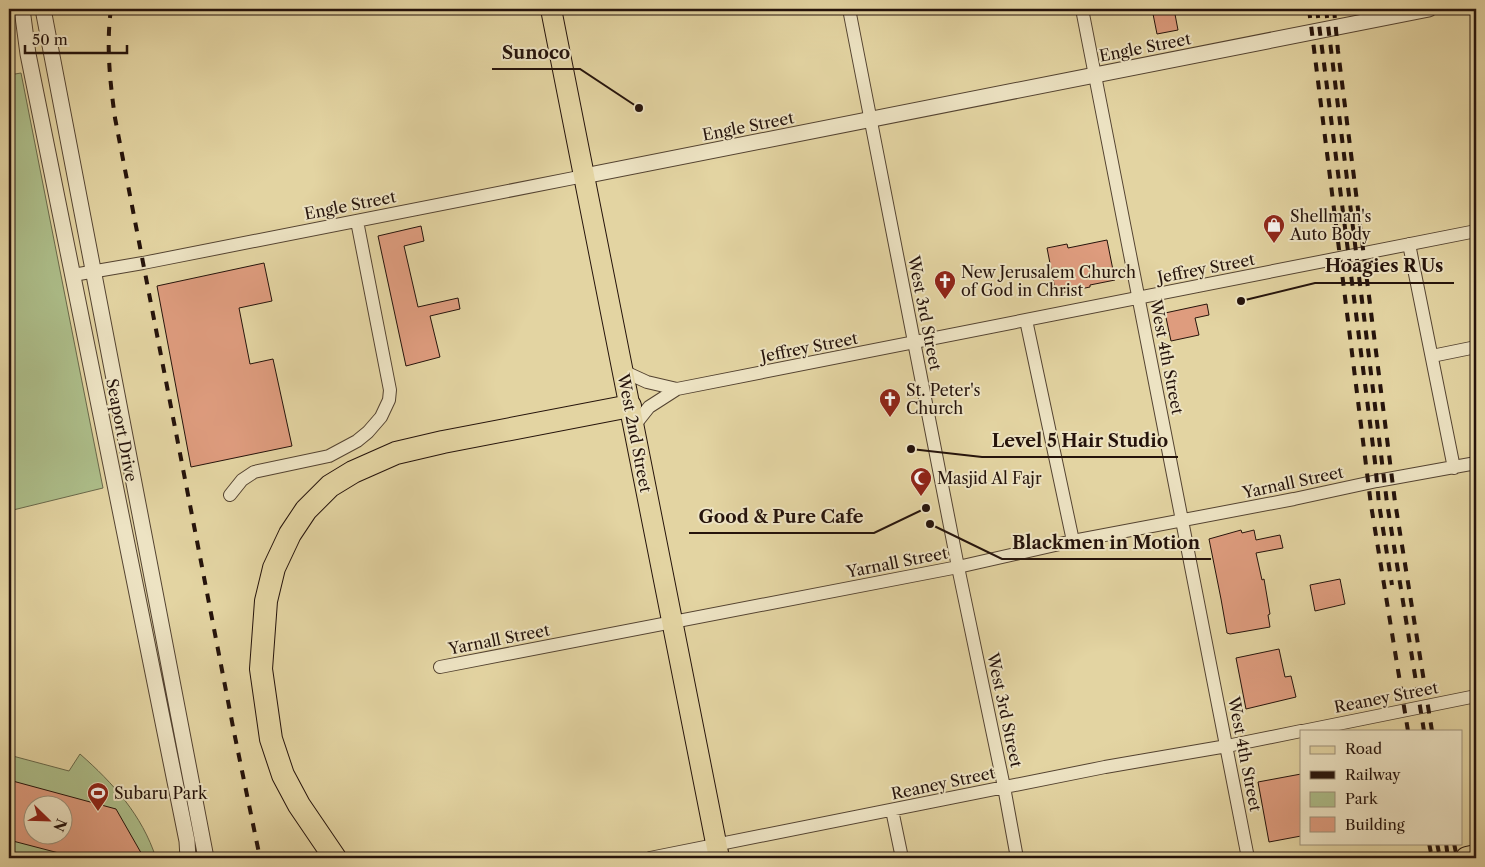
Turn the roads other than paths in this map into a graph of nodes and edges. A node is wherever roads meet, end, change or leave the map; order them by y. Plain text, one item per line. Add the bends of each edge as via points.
1 (22, 9) edge
2 (42, 9) edge
3 (551, 9) edge
4 (849, 9) edge
5 (1082, 9) edge
6 (1429, 9) edge
7 (1095, 75) junction
8 (870, 119) junction
9 (584, 176) junction
10 (357, 221) junction
11 (1476, 231) edge
12 (1409, 244) junction
13 (94, 271) junction
14 (73, 275) junction
15 (1139, 298) junction
16 (1026, 320) junction
17 (914, 342) junction
18 (1476, 348) edge
19 (1432, 356) junction
20 (623, 371) junction
21 (677, 389) junction
22 (632, 416) junction
23 (1476, 463) edge
24 (1454, 468) junction
25 (230, 495) dead end
26 (1182, 520) junction
27 (1073, 542) junction
28 (958, 567) junction
29 (672, 622) junction
30 (440, 667) dead end
31 (1476, 696) edge
32 (1307, 730) edge
33 (1300, 731) edge
34 (1227, 746) junction
35 (1004, 787) junction
36 (892, 810) junction
37 (717, 852) edge
38 (1476, 857) edge
39 (188, 858) edge
40 (206, 858) edge
41 (335, 858) edge
42 (650, 858) edge
43 (902, 858) edge
44 (1017, 858) edge
45 (1248, 858) edge
46 (1467, 858) edge
47 (1471, 858) edge

1 - 14 street, Seaport Drive via 28,54
2 - 13 street, Seaport Drive
3 - 9 main road, West 2nd Street
4 - 8 street, West 3rd Street
5 - 7 street, West 4th Street
6 - 7 street, Engle Street
7 - 8 street, Engle Street
7 - 15 street, West 4th Street
8 - 9 street, Engle Street
8 - 17 street, West 3rd Street
9 - 10 street, Engle Street
9 - 20 main road, West 2nd Street
10 - 13 street, Engle Street
10 - 25 street via 390,390 389,400 381,417 356,440 329,456 254,472 242,480
11 - 12 street, Jeffrey Street
12 - 15 street, Jeffrey Street
12 - 19 street
13 - 14 street, Engle Street
13 - 40 street, Seaport Drive
14 - 39 street, Seaport Drive
15 - 16 street, Jeffrey Street
15 - 26 street, West 4th Street
16 - 17 street, Jeffrey Street
16 - 27 street
17 - 21 street, Jeffrey Street
17 - 28 street, West 3rd Street
18 - 19 street
19 - 24 street
20 - 21 street via 647,382
20 - 22 main road, West 2nd Street
21 - 22 street
22 - 29 main road, West 2nd Street
22 - 41 highway via 443,442 396,452 330,486 306,510 274,568 266,601 262,669 271,739 283,775
23 - 24 street, Yarnall Street
24 - 26 street, Yarnall Street
26 - 27 street, Yarnall Street
26 - 34 street, West 4th Street
27 - 28 street, Yarnall Street
28 - 29 street, Yarnall Street
28 - 35 street, West 3rd Street
29 - 30 street, Yarnall Street
29 - 37 main road, West 2nd Street
31 - 32 street, Reaney Street
33 - 34 street, Reaney Street
34 - 35 street, Reaney Street
34 - 45 street, West 4th Street
35 - 36 street, Reaney Street
35 - 44 street, West 3rd Street
36 - 37 street, Reaney Street
36 - 43 street
37 - 42 street, Reaney Street
38 - 46 highway
38 - 47 highway

